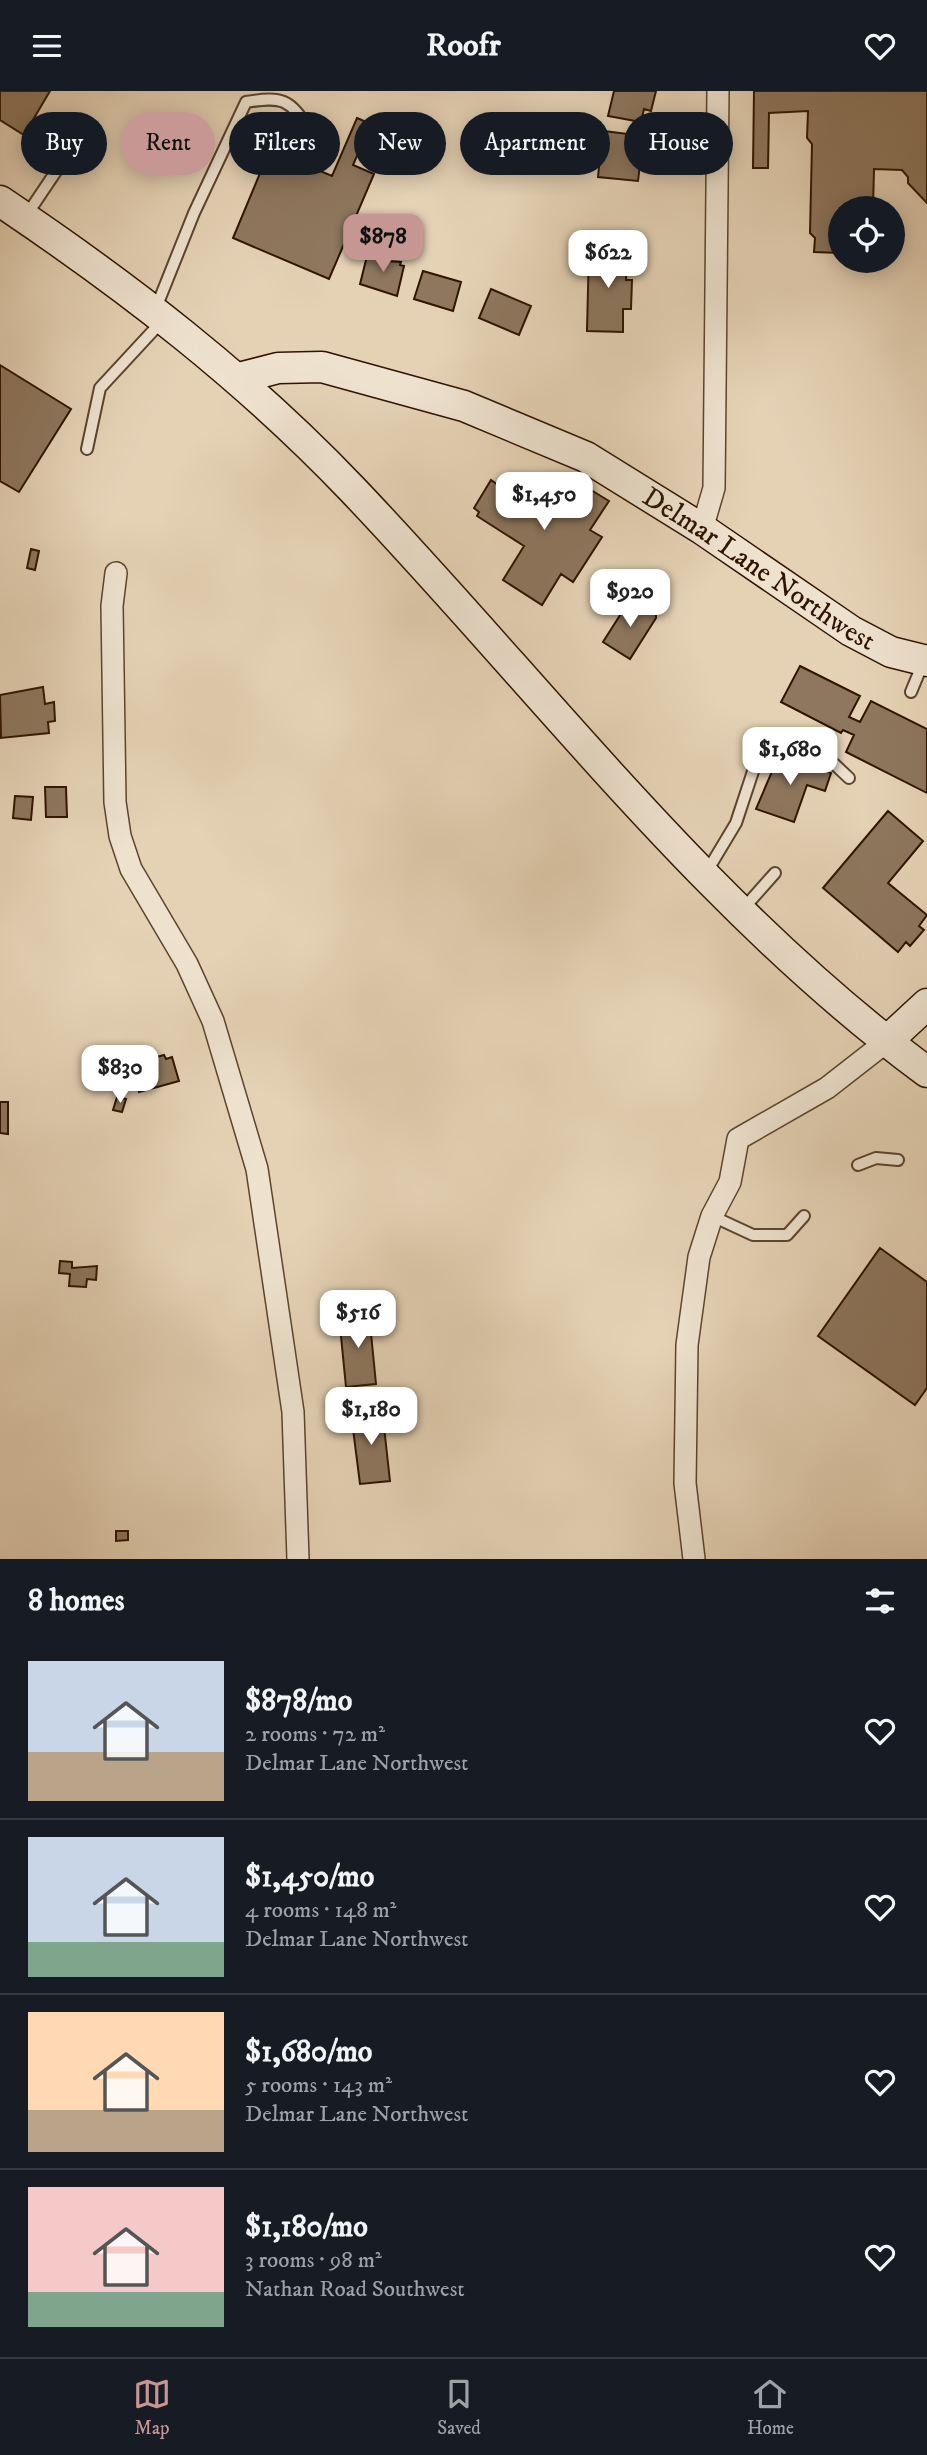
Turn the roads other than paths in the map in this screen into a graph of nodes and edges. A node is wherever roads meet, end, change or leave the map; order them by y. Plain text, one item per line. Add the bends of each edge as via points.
1 (718, 91) edge
2 (241, 112) edge
3 (298, 112) edge
4 (229, 138) edge
5 (54, 175) edge
6 (0, 201) edge
7 (25, 218) junction
8 (160, 315) junction
9 (239, 378) junction
10 (87, 449) dead end
11 (702, 529) junction
12 (116, 573) dead end
13 (926, 660) edge
14 (911, 692) dead end
15 (849, 778) dead end
16 (775, 873) dead end
17 (705, 876) junction
18 (741, 911) junction
19 (927, 1004) edge
20 (886, 1042) junction
21 (927, 1072) edge
22 (898, 1160) dead end
23 (858, 1165) dead end
24 (712, 1216) junction
25 (804, 1216) dead end
26 (298, 1559) edge
27 (694, 1559) edge

1 - 11 street via 714,488
2 - 3 lane via 246,101 273,98 293,105
4 - 8 lane via 194,213
5 - 7 lane
6 - 7 main road
7 - 8 main road
8 - 9 main road
8 - 10 lane via 100,389
9 - 11 main road, Delmar Lane Northwest via 278,368 321,367 464,406 586,457
9 - 17 main road via 351,488
11 - 13 main road, Delmar Lane Northwest via 851,631 891,652
12 - 26 street via 112,606 115,802 120,837 131,869 187,964 213,1021 257,1169 293,1412
13 - 14 lane
15 - 17 lane via 831,761 764,738 737,823
16 - 18 lane
17 - 18 main road
18 - 20 main road
19 - 20 main road
20 - 21 main road
20 - 24 street via 827,1088 738,1139 730,1182
22 - 23 lane via 876,1158
24 - 25 lane via 752,1235 787,1235
24 - 27 street via 699,1257 687,1345 685,1483

